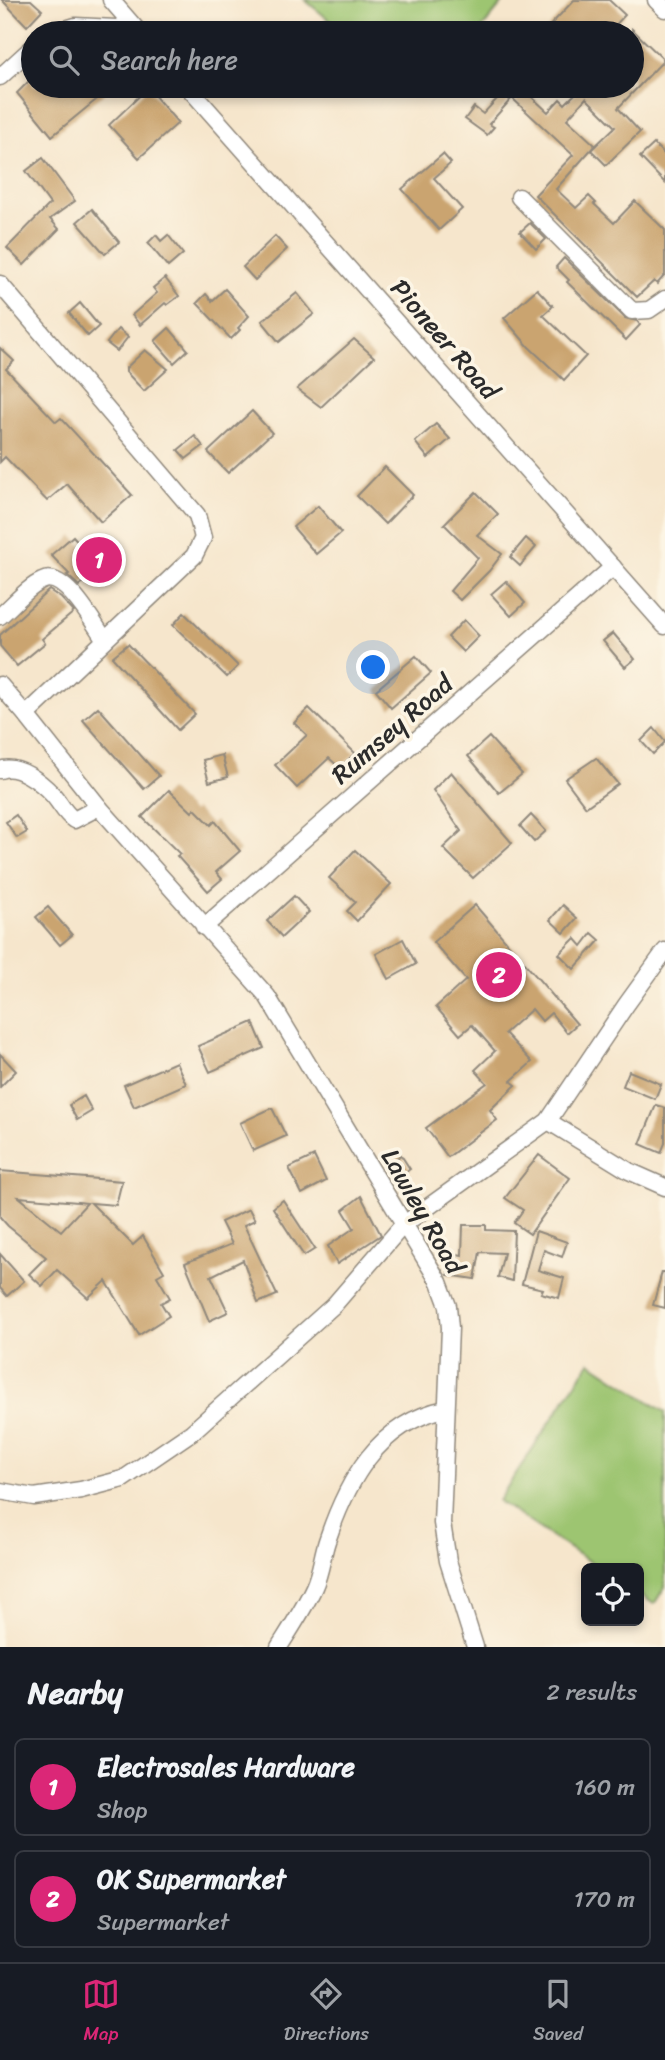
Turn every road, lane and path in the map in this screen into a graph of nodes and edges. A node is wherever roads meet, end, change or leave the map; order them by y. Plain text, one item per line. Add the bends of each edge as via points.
1 (111, 0) edge
2 (656, 0) edge
3 (665, 9) edge
4 (129, 21) edge
5 (21, 58) edge
6 (0, 77) edge
7 (198, 98) edge
8 (519, 197) dead end
9 (0, 284) edge
10 (665, 299) edge
11 (613, 567) junction
12 (0, 616) edge
13 (665, 626) edge
14 (105, 640) junction
15 (0, 685) edge
16 (26, 715) junction
17 (0, 770) edge
18 (99, 807) junction
19 (204, 927) junction
20 (665, 951) edge
21 (548, 1121) junction
22 (665, 1186) edge
23 (403, 1225) junction
24 (445, 1409) junction
25 (0, 1492) edge
26 (279, 1647) edge
27 (475, 1647) edge

1 - 4 street
2 - 3 street
5 - 6 street
7 - 11 street, Pioneer Road
8 - 10 street via 632,311 649,310
9 - 14 street via 197,515 203,538 194,556
11 - 13 street, Pioneer Road
11 - 19 street, Rumsey Road
12 - 14 street via 43,580 53,579 66,585
14 - 16 street
15 - 16 street, Lawley Road
16 - 18 street, Lawley Road
17 - 18 street via 20,770 52,794 74,820
18 - 19 street, Lawley Road
19 - 23 street, Lawley Road via 267,996
20 - 21 street
21 - 22 street via 629,1171
21 - 23 street
23 - 24 street, Lawley Road via 439,1282 448,1306
23 - 25 street via 334,1304 192,1432 123,1479 34,1497
24 - 26 street via 426,1413 395,1430 354,1478 326,1543 313,1589
24 - 27 street, Lawley Road via 442,1523 448,1561

